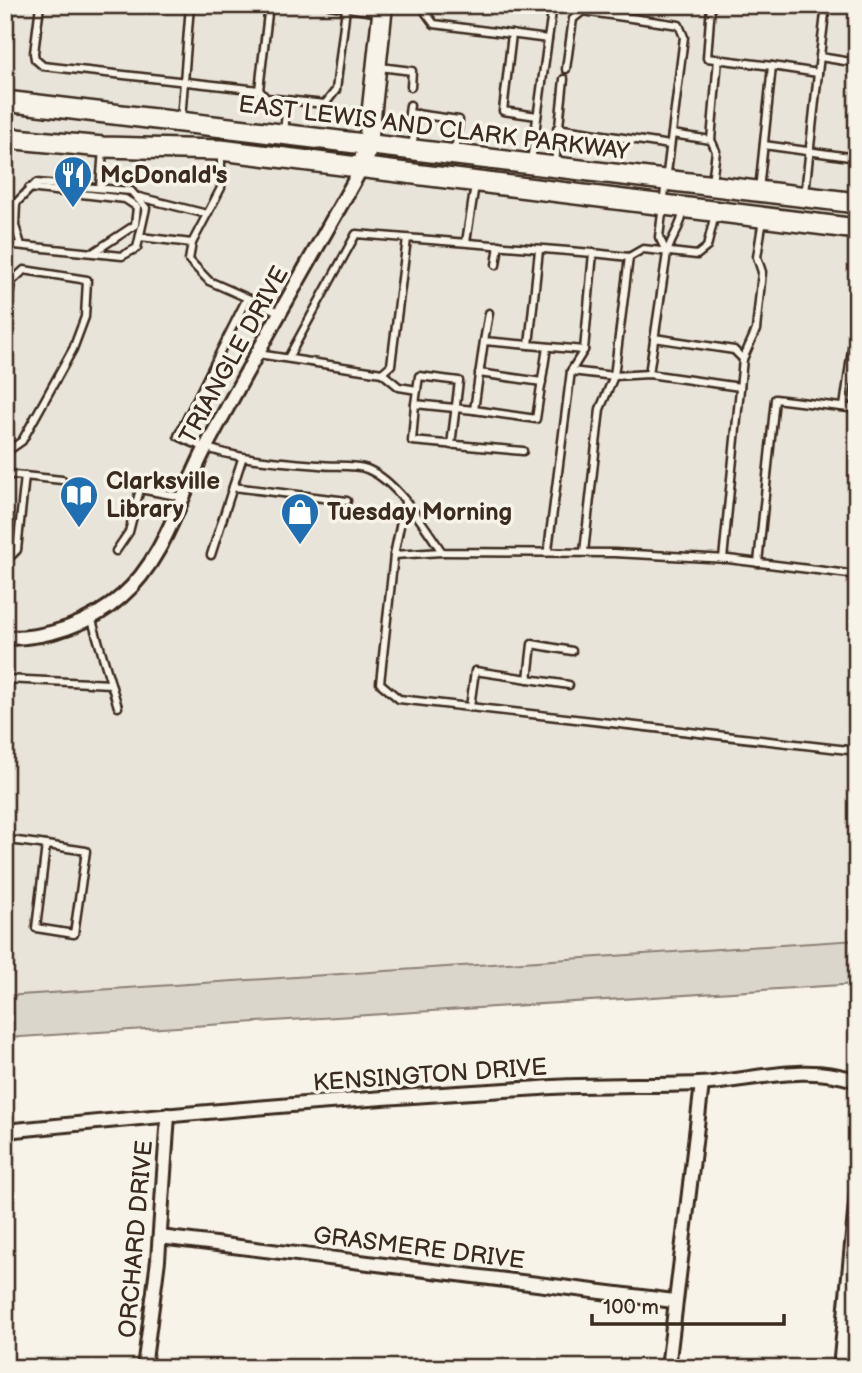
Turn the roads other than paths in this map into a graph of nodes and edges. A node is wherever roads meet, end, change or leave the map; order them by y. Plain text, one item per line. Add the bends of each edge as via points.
1 (7, 5) edge
2 (40, 5) edge
3 (190, 5) edge
4 (270, 5) edge
5 (329, 5) edge
6 (427, 5) edge
7 (553, 5) edge
8 (712, 5) edge
9 (826, 5) edge
10 (341, 7) edge
11 (383, 9) edge
12 (5, 18) edge
13 (512, 34) junction
14 (548, 39) junction
15 (820, 57) junction
16 (718, 59) junction
17 (857, 63) edge
18 (378, 66) junction
19 (772, 66) junction
20 (566, 69) dead end
21 (818, 73) junction
22 (564, 79) dead end
23 (184, 83) junction
24 (411, 88) dead end
25 (259, 90) junction
26 (287, 100) junction
27 (5, 102) edge
28 (410, 105) dead end
29 (418, 114) junction
30 (537, 116) junction
31 (180, 122) junction
32 (557, 128) junction
33 (671, 134) junction
34 (284, 135) junction
35 (5, 138) edge
36 (711, 141) junction
37 (368, 145) junction
38 (670, 145) junction
39 (764, 145) junction
40 (103, 147) junction
41 (221, 150) junction
42 (412, 150) junction
43 (808, 151) junction
44 (454, 155) junction
45 (857, 158) edge
46 (531, 164) junction
47 (362, 167) junction
48 (555, 167) junction
49 (666, 180) junction
50 (475, 181) junction
51 (712, 186) junction
52 (29, 188) junction
53 (100, 188) junction
54 (759, 191) junction
55 (139, 197) junction
56 (805, 197) junction
57 (5, 202) edge
58 (16, 203) junction
59 (857, 203) edge
60 (664, 205) junction
61 (684, 208) junction
62 (716, 211) junction
63 (15, 212) junction
64 (207, 214) junction
65 (5, 217) edge
66 (763, 217) junction
67 (857, 229) edge
68 (140, 237) junction
69 (407, 239) junction
70 (466, 242) junction
71 (192, 243) junction
72 (5, 244) edge
73 (21, 245) junction
74 (499, 245) junction
75 (539, 250) junction
76 (94, 252) junction
77 (593, 253) junction
78 (667, 253) junction
79 (629, 257) junction
80 (496, 265) dead end
81 (8, 282) edge
82 (247, 298) junction
83 (281, 313) junction
84 (489, 313) dead end
85 (857, 314) edge
86 (5, 332) edge
87 (654, 338) junction
88 (484, 341) junction
89 (529, 345) junction
90 (547, 347) junction
91 (584, 350) junction
92 (258, 354) junction
93 (288, 358) junction
94 (743, 359) junction
95 (571, 371) junction
96 (382, 373) junction
97 (479, 373) junction
98 (649, 374) junction
99 (614, 376) junction
100 (542, 382) junction
101 (740, 387) junction
102 (417, 390) junction
103 (415, 404) junction
104 (844, 407) junction
105 (456, 408) junction
106 (857, 409) edge
107 (474, 410) junction
108 (451, 445) junction
109 (5, 447) edge
110 (205, 450) junction
111 (523, 452) dead end
112 (242, 459) junction
113 (5, 474) edge
114 (25, 476) junction
115 (62, 480) dead end
116 (233, 487) junction
117 (182, 497) junction
118 (347, 502) dead end
119 (405, 502) junction
120 (548, 550) junction
121 (117, 551) dead end
122 (442, 552) junction
123 (584, 552) junction
124 (5, 554) edge
125 (211, 555) dead end
126 (394, 555) junction
127 (723, 559) junction
128 (758, 563) junction
129 (857, 575) edge
130 (91, 617) junction
131 (5, 638) edge
132 (572, 651) dead end
133 (528, 679) junction
134 (5, 680) edge
135 (111, 684) junction
136 (569, 685) dead end
137 (118, 707) dead end
138 (470, 707) junction
139 (857, 751) edge
140 (5, 840) edge
141 (46, 845) junction
142 (857, 1081) edge
143 (702, 1084) junction
144 (168, 1115) junction
145 (5, 1131) edge
146 (857, 1193) edge
147 (160, 1237) junction
148 (674, 1301) junction
149 (144, 1368) edge
150 (668, 1368) edge
151 (840, 1368) edge

1 - 12 lane
2 - 23 lane via 34,48 38,64
3 - 23 lane
4 - 25 lane
5 - 10 lane
6 - 13 lane via 426,13 434,24
7 - 14 lane
8 - 16 lane via 707,58
9 - 15 lane
10 - 11 lane
10 - 26 lane via 336,90 325,104
11 - 18 main road
13 - 14 lane
13 - 30 lane via 503,111
14 - 30 lane
15 - 17 lane
15 - 21 lane
16 - 19 lane
16 - 36 lane
18 - 24 lane via 412,71
18 - 37 main road
19 - 21 lane
19 - 39 lane
20 - 33 lane via 573,19 583,10 680,25 684,37
21 - 43 lane
22 - 32 lane
23 - 25 lane
23 - 31 lane
25 - 26 lane via 266,99
26 - 34 lane
27 - 31 main road, EAST LEWIS AND CLARK PARKWAY
28 - 29 lane via 409,113
29 - 42 lane
29 - 44 lane via 459,120
30 - 46 lane
31 - 34 main road, EAST LEWIS AND CLARK PARKWAY
32 - 38 lane
32 - 48 lane
33 - 36 lane
33 - 38 lane
34 - 37 main road, EAST LEWIS AND CLARK PARKWAY
35 - 40 main road, EAST LEWIS AND CLARK PARKWAY
36 - 51 lane via 716,151
37 - 42 main road, EAST LEWIS AND CLARK PARKWAY
37 - 47 main road
38 - 49 lane
39 - 43 lane
39 - 54 lane
40 - 41 main road, EAST LEWIS AND CLARK PARKWAY
40 - 53 lane
41 - 47 main road, EAST LEWIS AND CLARK PARKWAY
41 - 64 lane via 221,188
42 - 44 main road, EAST LEWIS AND CLARK PARKWAY
43 - 45 lane
43 - 56 lane
44 - 46 main road, EAST LEWIS AND CLARK PARKWAY
46 - 48 main road, EAST LEWIS AND CLARK PARKWAY
47 - 50 main road, EAST LEWIS AND CLARK PARKWAY
47 - 83 street, TRIANGLE DRIVE
48 - 49 main road, EAST LEWIS AND CLARK PARKWAY
49 - 51 main road, EAST LEWIS AND CLARK PARKWAY
49 - 60 lane
50 - 60 main road, EAST LEWIS AND CLARK PARKWAY
50 - 70 lane
51 - 54 main road, EAST LEWIS AND CLARK PARKWAY
52 - 53 lane via 36,183
52 - 58 lane
52 - 76 lane via 125,199 137,207 135,225
53 - 55 lane via 131,191
54 - 56 main road, EAST LEWIS AND CLARK PARKWAY
55 - 64 lane
55 - 68 lane via 146,208
56 - 59 main road, EAST LEWIS AND CLARK PARKWAY
57 - 58 lane
58 - 63 lane
60 - 61 main road, EAST LEWIS AND CLARK PARKWAY
60 - 78 lane via 659,237
61 - 62 main road, EAST LEWIS AND CLARK PARKWAY
61 - 78 lane via 681,227
62 - 66 main road, EAST LEWIS AND CLARK PARKWAY
62 - 78 lane via 707,247 697,255
63 - 65 lane
63 - 73 lane
64 - 71 lane
66 - 67 main road, EAST LEWIS AND CLARK PARKWAY
66 - 94 lane via 757,257 762,272 756,330
68 - 71 lane
68 - 76 lane via 137,248 122,256
69 - 70 lane
69 - 93 lane via 356,233
69 - 96 lane via 391,365
70 - 74 lane
71 - 82 lane via 189,260 209,281
72 - 73 lane
73 - 76 lane
74 - 75 lane
74 - 80 lane
75 - 77 lane
75 - 89 lane
77 - 79 lane
77 - 91 lane
78 - 79 lane via 643,249
78 - 87 lane
79 - 99 lane
81 - 86 lane
81 - 109 lane via 24,270 87,280 85,317 74,349 22,441
82 - 83 lane
82 - 110 lane via 178,436
83 - 92 street, TRIANGLE DRIVE
84 - 88 lane
85 - 104 lane
87 - 94 lane via 734,350
87 - 98 lane
88 - 89 lane
88 - 97 lane
89 - 90 lane
90 - 91 lane
90 - 100 lane
91 - 95 lane
92 - 93 lane
92 - 110 street, TRIANGLE DRIVE
93 - 96 lane
94 - 101 lane
95 - 99 lane
95 - 120 lane
96 - 102 lane via 399,387
97 - 100 lane
97 - 107 lane
98 - 99 lane
98 - 101 lane
99 - 123 lane via 600,409
100 - 107 lane via 536,419
101 - 127 lane
102 - 103 lane
102 - 105 lane via 419,376 459,382
103 - 105 lane
103 - 108 lane via 412,441
104 - 106 lane
104 - 128 lane via 775,399
105 - 107 lane
105 - 108 lane
108 - 111 lane
110 - 112 lane
110 - 117 street, TRIANGLE DRIVE
112 - 116 lane
112 - 119 lane via 366,469
113 - 114 lane
114 - 115 lane
114 - 124 lane via 17,550
116 - 118 lane
116 - 125 lane
117 - 121 lane via 140,489 129,532
117 - 130 street, TRIANGLE DRIVE via 151,561 123,596
119 - 122 lane
119 - 126 lane
120 - 122 lane
120 - 123 lane
122 - 126 lane
123 - 127 lane
126 - 138 lane via 380,683 399,699
127 - 128 lane
128 - 129 lane
130 - 131 street, TRIANGLE DRIVE via 49,635
130 - 135 lane
132 - 133 lane via 532,644
133 - 136 lane
133 - 138 lane via 475,671
134 - 135 lane
135 - 137 lane
138 - 139 lane
140 - 141 lane
141 - 141 lane via 36,928 74,934 86,851
142 - 143 street, KENSINGTON DRIVE via 797,1072
143 - 144 street, KENSINGTON DRIVE via 542,1087
143 - 148 street
144 - 145 street, KENSINGTON DRIVE
144 - 147 street, ORCHARD DRIVE
146 - 151 street
147 - 148 street, GRASMERE DRIVE
147 - 149 street, ORCHARD DRIVE
148 - 150 street

